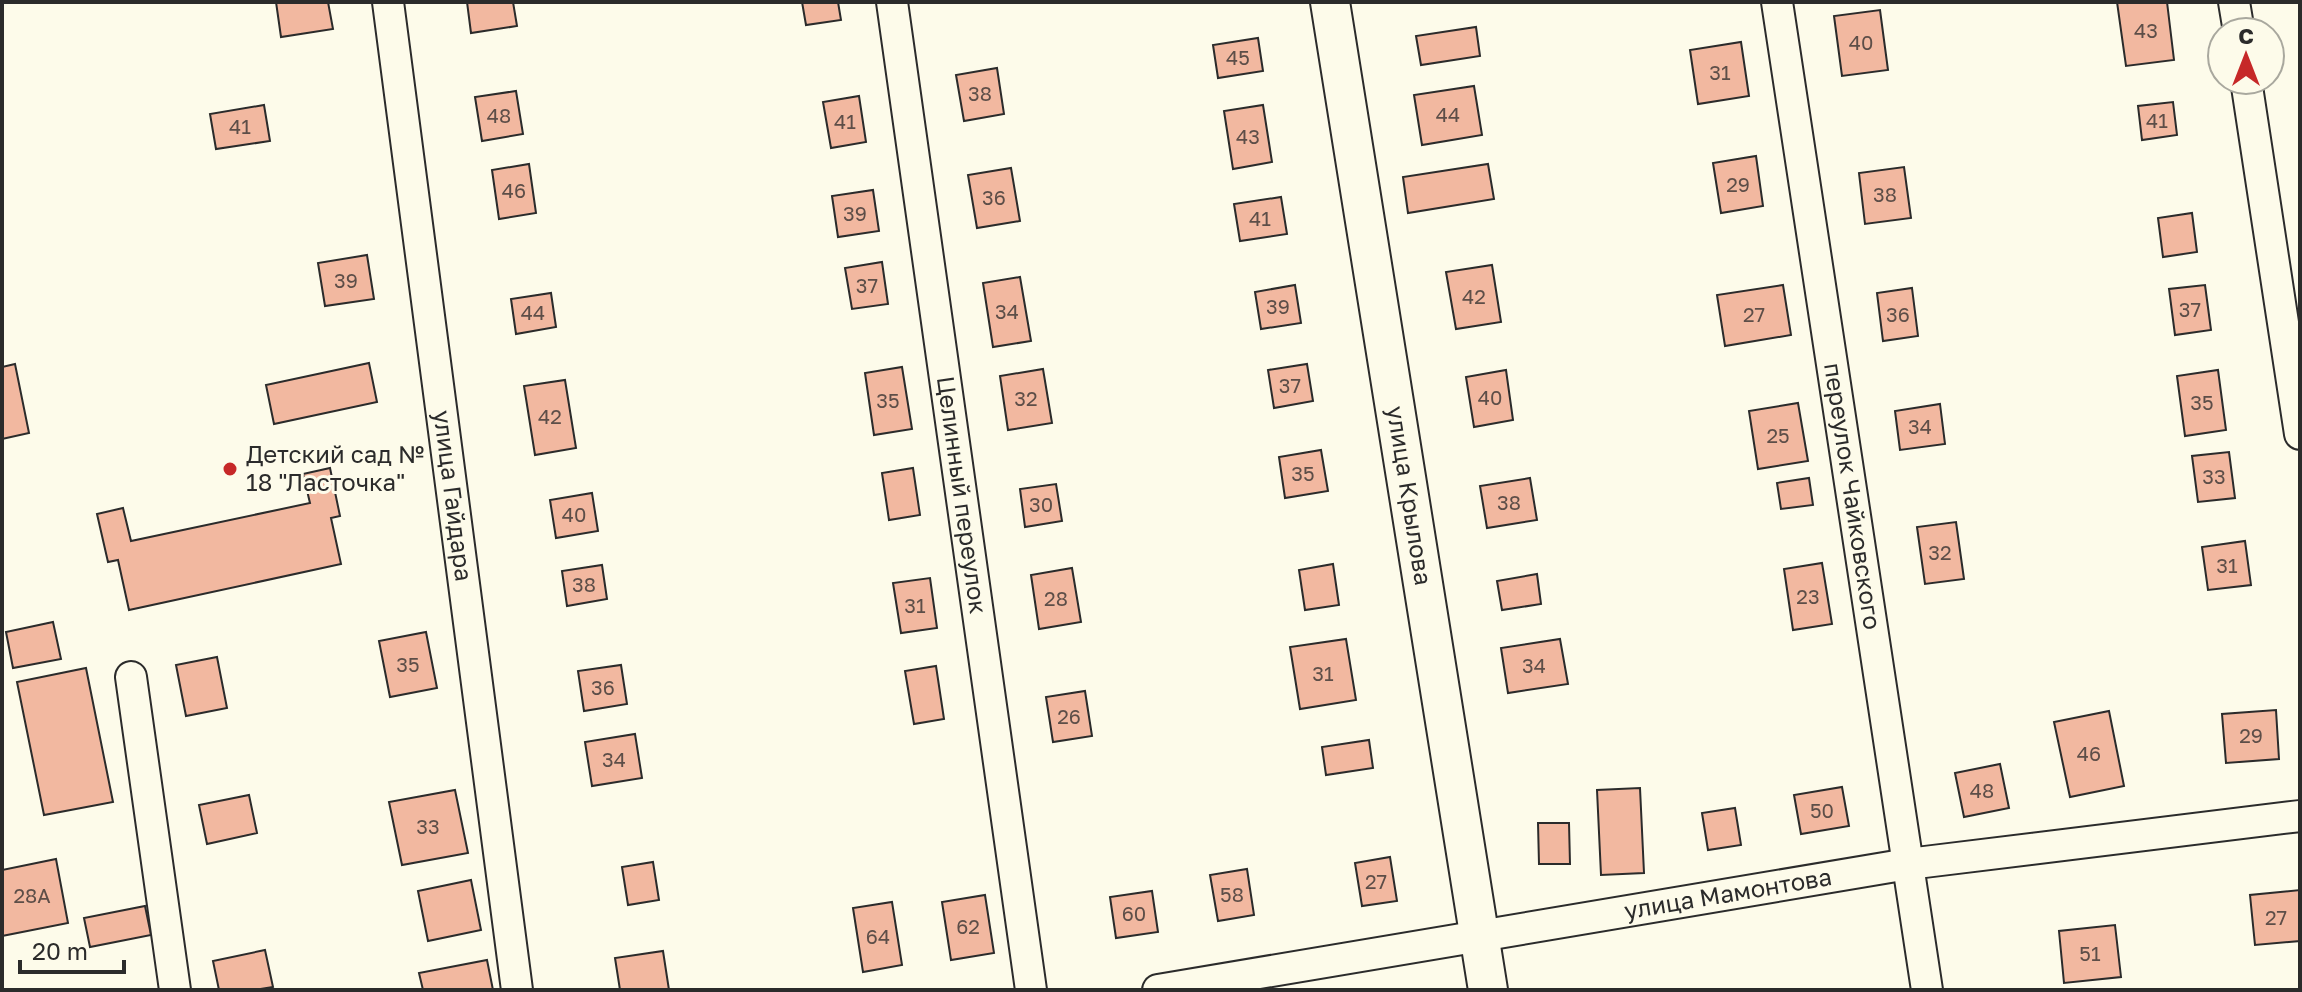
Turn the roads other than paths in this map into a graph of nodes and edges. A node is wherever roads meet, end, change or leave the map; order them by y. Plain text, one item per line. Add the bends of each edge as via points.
1 (388, 2) edge
2 (892, 2) edge
3 (1330, 2) edge
4 (1777, 2) edge
5 (2248, 96) edge
6 (2300, 434) edge
7 (131, 677) dead end
8 (2300, 816) edge
9 (1908, 864) junction
10 (1480, 935) junction
11 (175, 990) edge
12 (517, 990) edge
13 (1031, 990) edge
14 (1158, 990) edge
15 (1488, 990) edge
16 (1927, 990) edge

1 - 12 street, улица Гайдара
2 - 13 street, Целинный переулок
3 - 10 street, улица Крылова
4 - 9 street, переулок Чайковского
5 - 6 street
7 - 11 street
8 - 9 street, улица Мамонтова
9 - 10 street, улица Мамонтова
9 - 16 street, переулок Чайковского
10 - 14 street, улица Мамонтова
10 - 15 street, улица Крылова

